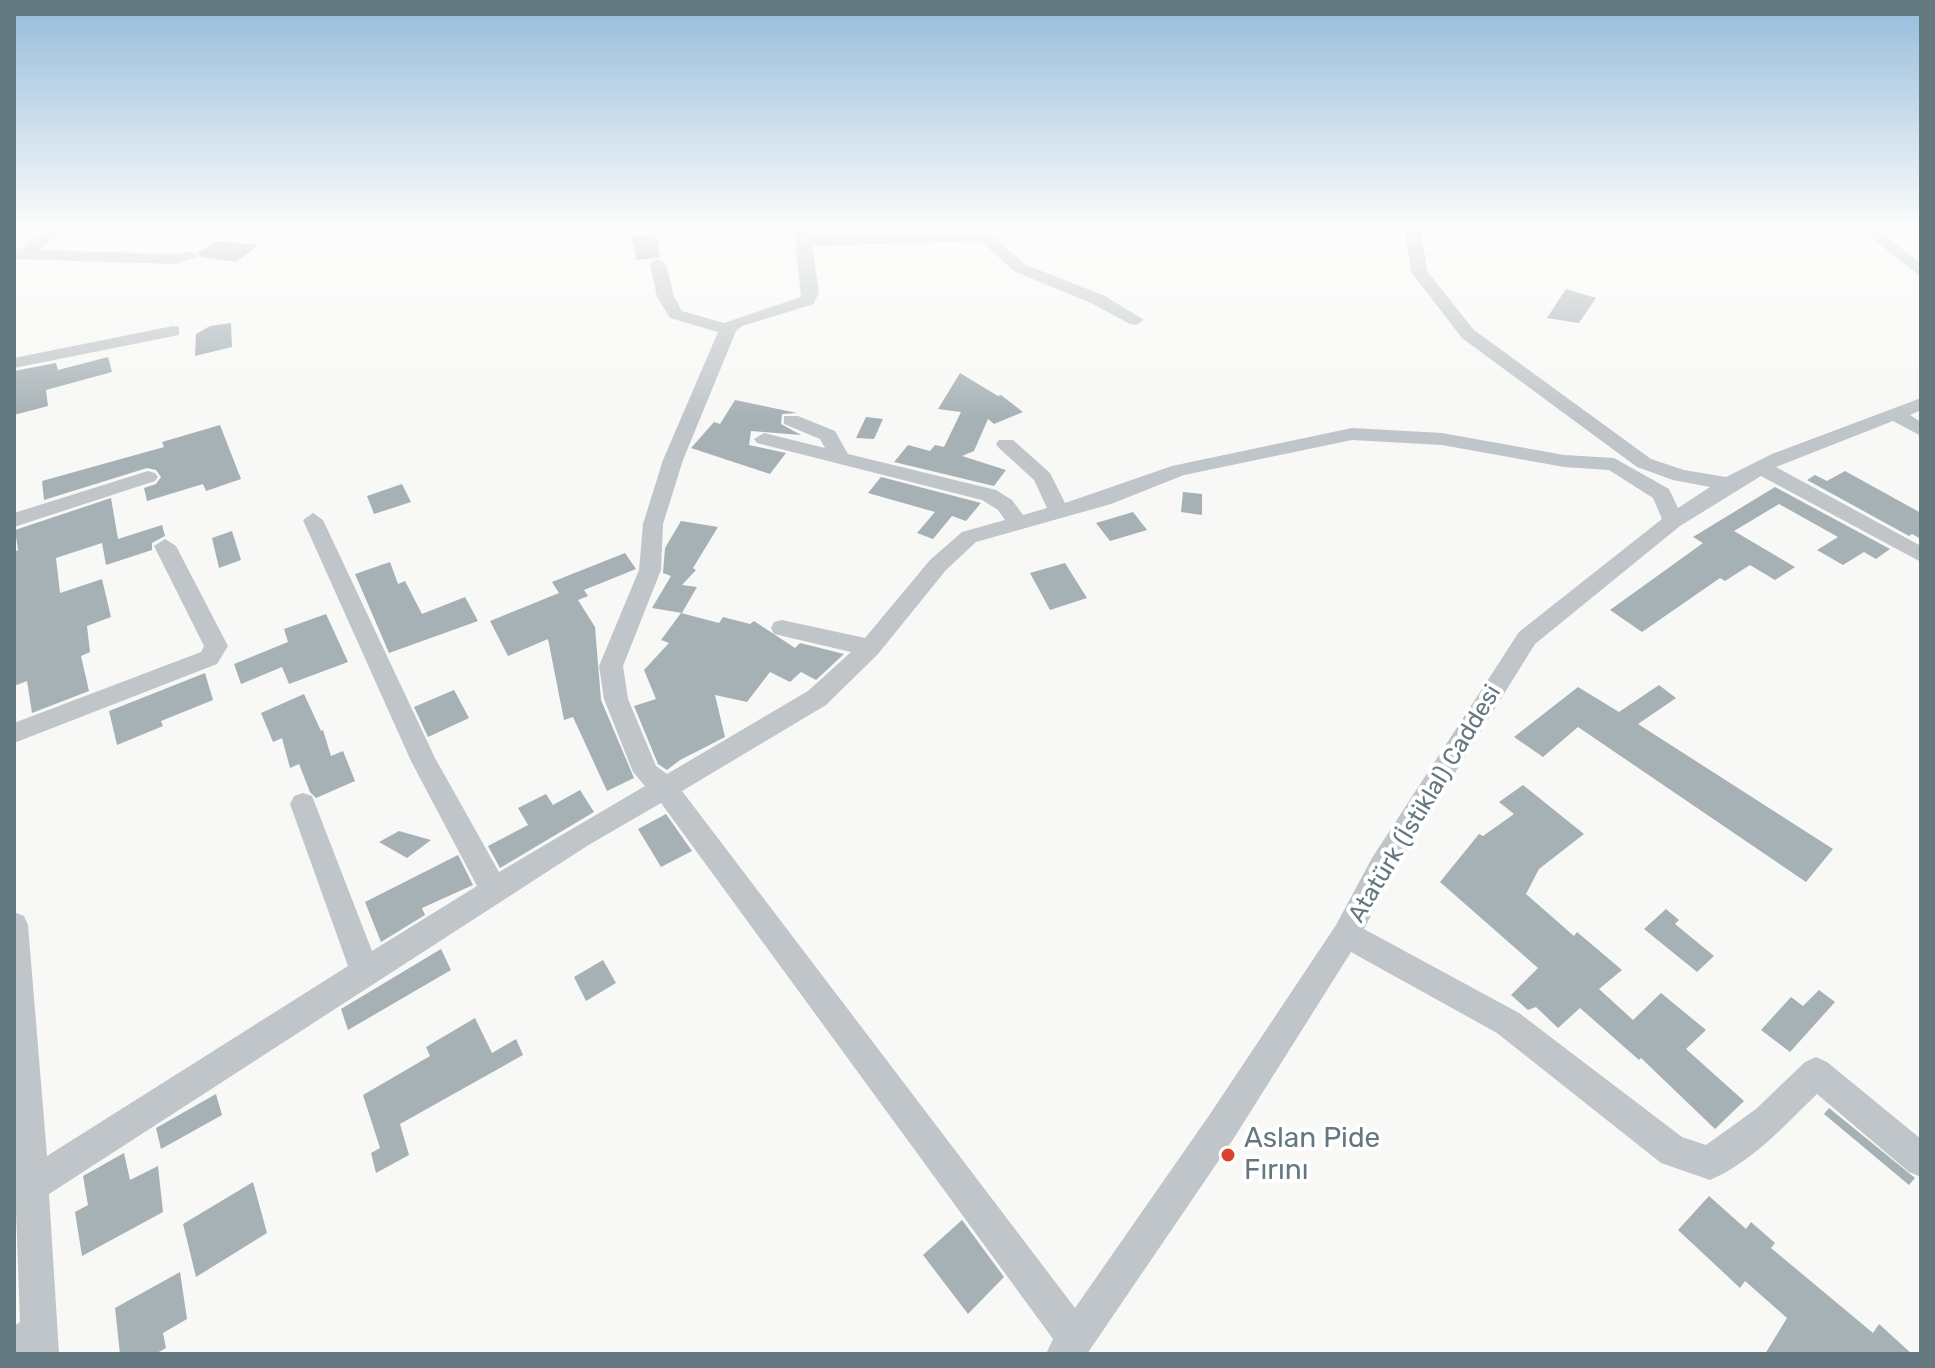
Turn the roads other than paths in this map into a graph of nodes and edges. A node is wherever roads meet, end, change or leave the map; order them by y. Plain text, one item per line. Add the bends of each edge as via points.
1 (662, 292) edge
2 (811, 292) edge
3 (1079, 292) edge
4 (1435, 292) edge
5 (1136, 320) dead end
6 (728, 329) junction
7 (173, 331) dead end
8 (14, 363) edge
9 (1921, 404) edge
10 (1895, 414) junction
11 (791, 420) dead end
12 (1921, 430) edge
13 (764, 439) dead end
14 (1006, 444) dead end
15 (839, 456) junction
16 (1762, 468) junction
17 (148, 477) dead end
18 (1729, 484) junction
19 (1059, 512) junction
20 (14, 520) edge
21 (313, 520) dead end
22 (1673, 521) junction
23 (1017, 522) junction
24 (165, 546) dead end
25 (1921, 555) edge
26 (782, 628) dead end
27 (870, 648) junction
28 (14, 733) edge
29 (665, 788) junction
30 (303, 804) dead end
31 (494, 890) junction
32 (14, 925) edge
33 (1346, 934) junction
34 (365, 972) junction
35 (20, 1060) edge
36 (1921, 1160) edge
37 (27, 1198) edge
38 (30, 1344) edge
39 (1070, 1346) edge

1 - 6 street via 670,312
2 - 6 street via 808,300
3 - 5 street
4 - 18 street via 1468,334 1644,463
6 - 29 street via 673,460 653,524 650,570 611,666 616,699 635,751 646,772
7 - 8 street
9 - 10 street, Atatürk (İstiklal) Caddesi
10 - 12 street
10 - 16 street, Atatürk (İstiklal) Caddesi
11 - 15 street via 828,435
13 - 15 street
14 - 19 street via 1043,477
15 - 23 street via 989,495
16 - 18 street, Atatürk (İstiklal) Caddesi
16 - 25 street
17 - 20 street
18 - 22 street, Atatürk (İstiklal) Caddesi
19 - 22 street via 1179,470 1352,434 1392,434 1614,464 1662,494
19 - 23 street
21 - 31 street via 424,761
22 - 33 street, Atatürk (İstiklal) Caddesi via 1527,638 1382,866
23 - 27 street via 969,537 938,565
24 - 28 street via 216,646 209,658
26 - 27 street
27 - 29 street via 817,698
29 - 31 street
29 - 39 street
30 - 34 street
31 - 34 street
32 - 35 street
33 - 36 street via 1508,1023 1673,1151 1710,1163 1767,1120 1816,1073
33 - 39 street, Atatürk (İstiklal) Caddesi
34 - 37 street
35 - 37 street
37 - 38 street

